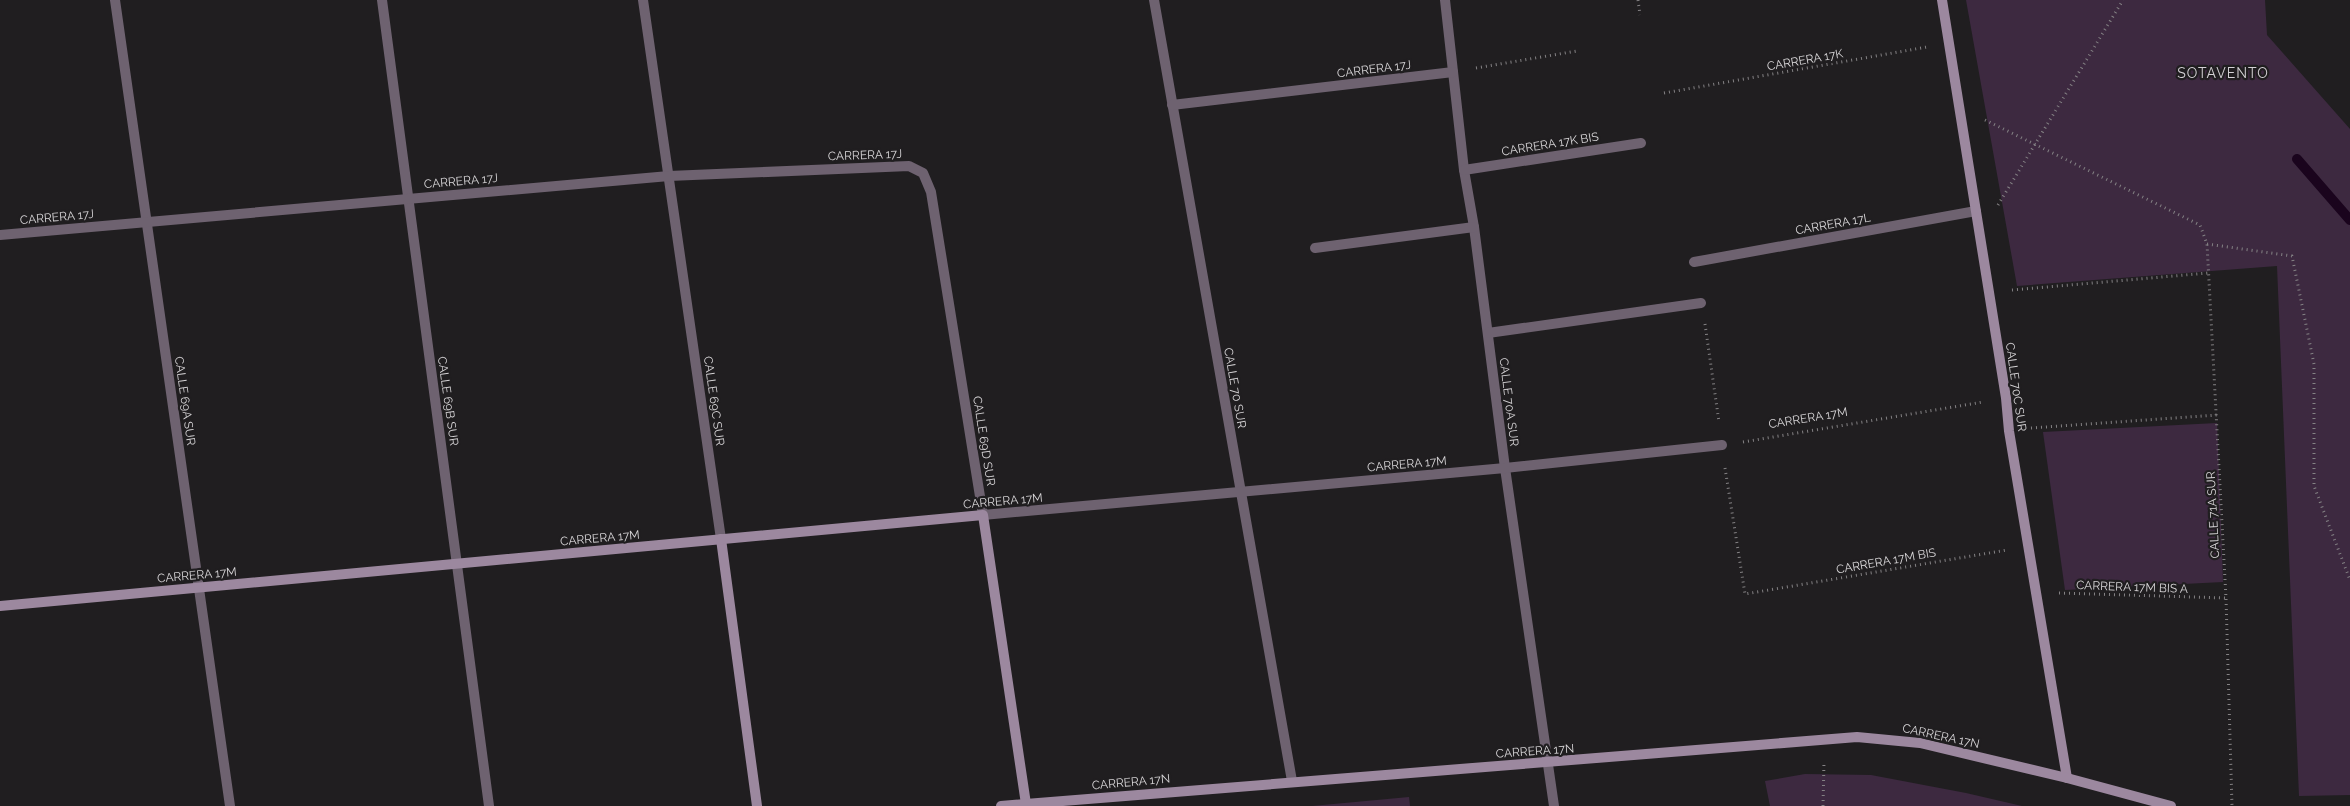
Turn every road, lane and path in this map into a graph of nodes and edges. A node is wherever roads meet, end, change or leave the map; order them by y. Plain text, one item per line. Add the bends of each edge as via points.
1 (115, 0) edge
2 (382, 0) edge
3 (643, 0) edge
4 (1154, 0) edge
5 (1444, 0) edge
6 (1638, 0) edge
7 (1942, 0) edge
8 (2122, 0) edge
9 (1640, 15) dead end
10 (1950, 44) junction
11 (1577, 51) dead end
12 (1453, 72) junction
13 (1664, 93) dead end
14 (1172, 105) junction
15 (1960, 109) junction
16 (1641, 143) dead end
17 (2036, 143) junction
18 (1464, 170) junction
19 (923, 173) joint
20 (669, 176) junction
21 (408, 198) junction
22 (1976, 211) junction
23 (146, 221) junction
24 (1474, 227) junction
25 (0, 235) edge
26 (1980, 236) junction
27 (2207, 244) junction
28 (1315, 248) dead end
29 (1694, 262) dead end
30 (2208, 273) junction
31 (1989, 288) junction
32 (1702, 303) dead end
33 (1488, 333) junction
34 (2006, 398) junction
35 (2218, 415) junction
36 (2009, 431) junction
37 (1722, 445) joint
38 (1505, 468) junction
39 (1241, 492) junction
40 (983, 515) junction
41 (720, 539) junction
42 (2030, 546) junction
43 (457, 564) junction
44 (2350, 580) edge
45 (199, 587) junction
46 (2037, 591) junction
47 (1745, 594) dead end
48 (2226, 598) junction
49 (0, 606) edge
50 (1825, 738) junction
51 (1548, 763) junction
52 (2067, 778) junction
53 (1292, 781) junction
54 (1026, 804) junction
55 (230, 806) edge
56 (489, 806) edge
57 (757, 806) edge
58 (1001, 806) edge
59 (1554, 806) edge
60 (1823, 806) edge
61 (2171, 806) edge
62 (2232, 806) edge

1 - 23 street, CALLE 69A SUR
2 - 21 street, CALLE 69B SUR
3 - 20 street, CALLE 69C SUR
4 - 14 street, CALLE 70 SUR
5 - 12 street, CALLE 70A SUR
6 - 9 path
7 - 10 street, CALLE 70C SUR
8 - 17 path
10 - 13 path, CARRERA 17K
10 - 15 street, CALLE 70C SUR
11 - 12 path
12 - 14 street, CARRERA 17J
12 - 18 street, CALLE 70A SUR
14 - 39 street, CALLE 70 SUR
15 - 17 path
15 - 22 street, CALLE 70C SUR
16 - 18 street, CARRERA 17K BIS
17 - 26 path
17 - 27 path, CALLE 71A SUR via 2200,225
18 - 24 street, CALLE 70A SUR
19 - 20 street, CARRERA 17J via 909,166
19 - 40 street, CALLE 69D SUR via 931,192
20 - 21 street, CARRERA 17J
20 - 41 street, CALLE 69C SUR
21 - 23 street, CARRERA 17J
21 - 43 street, CALLE 69B SUR
22 - 26 street, CALLE 70C SUR
22 - 29 street, CARRERA 17L
23 - 25 street, CARRERA 17J
23 - 45 street, CALLE 69A SUR
24 - 28 street
24 - 33 street, CALLE 70A SUR
26 - 31 street, CALLE 70C SUR
27 - 30 path, CALLE 71A SUR
27 - 44 path via 2292,256 2314,364 2314,486
30 - 31 path via 2019,290
30 - 35 path, CALLE 71A SUR
31 - 34 street, CALLE 70C SUR
32 - 33 street
33 - 38 street, CALLE 70A SUR
34 - 36 street, CALLE 70C SUR
34 - 37 path, CARRERA 17M
35 - 36 path via 2049,425
35 - 48 path, CALLE 71A SUR
36 - 42 street, CALLE 70C SUR
37 - 38 street, CARRERA 17M
38 - 39 street, CARRERA 17M
38 - 51 street, CALLE 70A SUR
39 - 40 street, CARRERA 17M
39 - 53 street, CALLE 70 SUR
40 - 41 street, CARRERA 17M
40 - 54 street, CALLE 69D SUR
41 - 43 street, CARRERA 17M
41 - 57 street, CALLE 69C SUR
42 - 46 street, CALLE 70C SUR
42 - 47 path, CARRERA 17M BIS
43 - 45 street, CARRERA 17M
43 - 56 street, CALLE 69B SUR
45 - 49 street, CARRERA 17M
45 - 55 street, CALLE 69A SUR
46 - 48 path, CARRERA 17M BIS A
46 - 52 street, CALLE 70C SUR
48 - 62 path, CALLE 71A SUR
50 - 51 street, CARRERA 17N
50 - 52 street, CARRERA 17N via 1865,737 1920,743
50 - 60 path
51 - 53 street, CARRERA 17N
51 - 59 street, CALLE 70A SUR
52 - 61 street, CARRERA 17N
53 - 54 street, CARRERA 17N
54 - 58 street, CARRERA 17N

